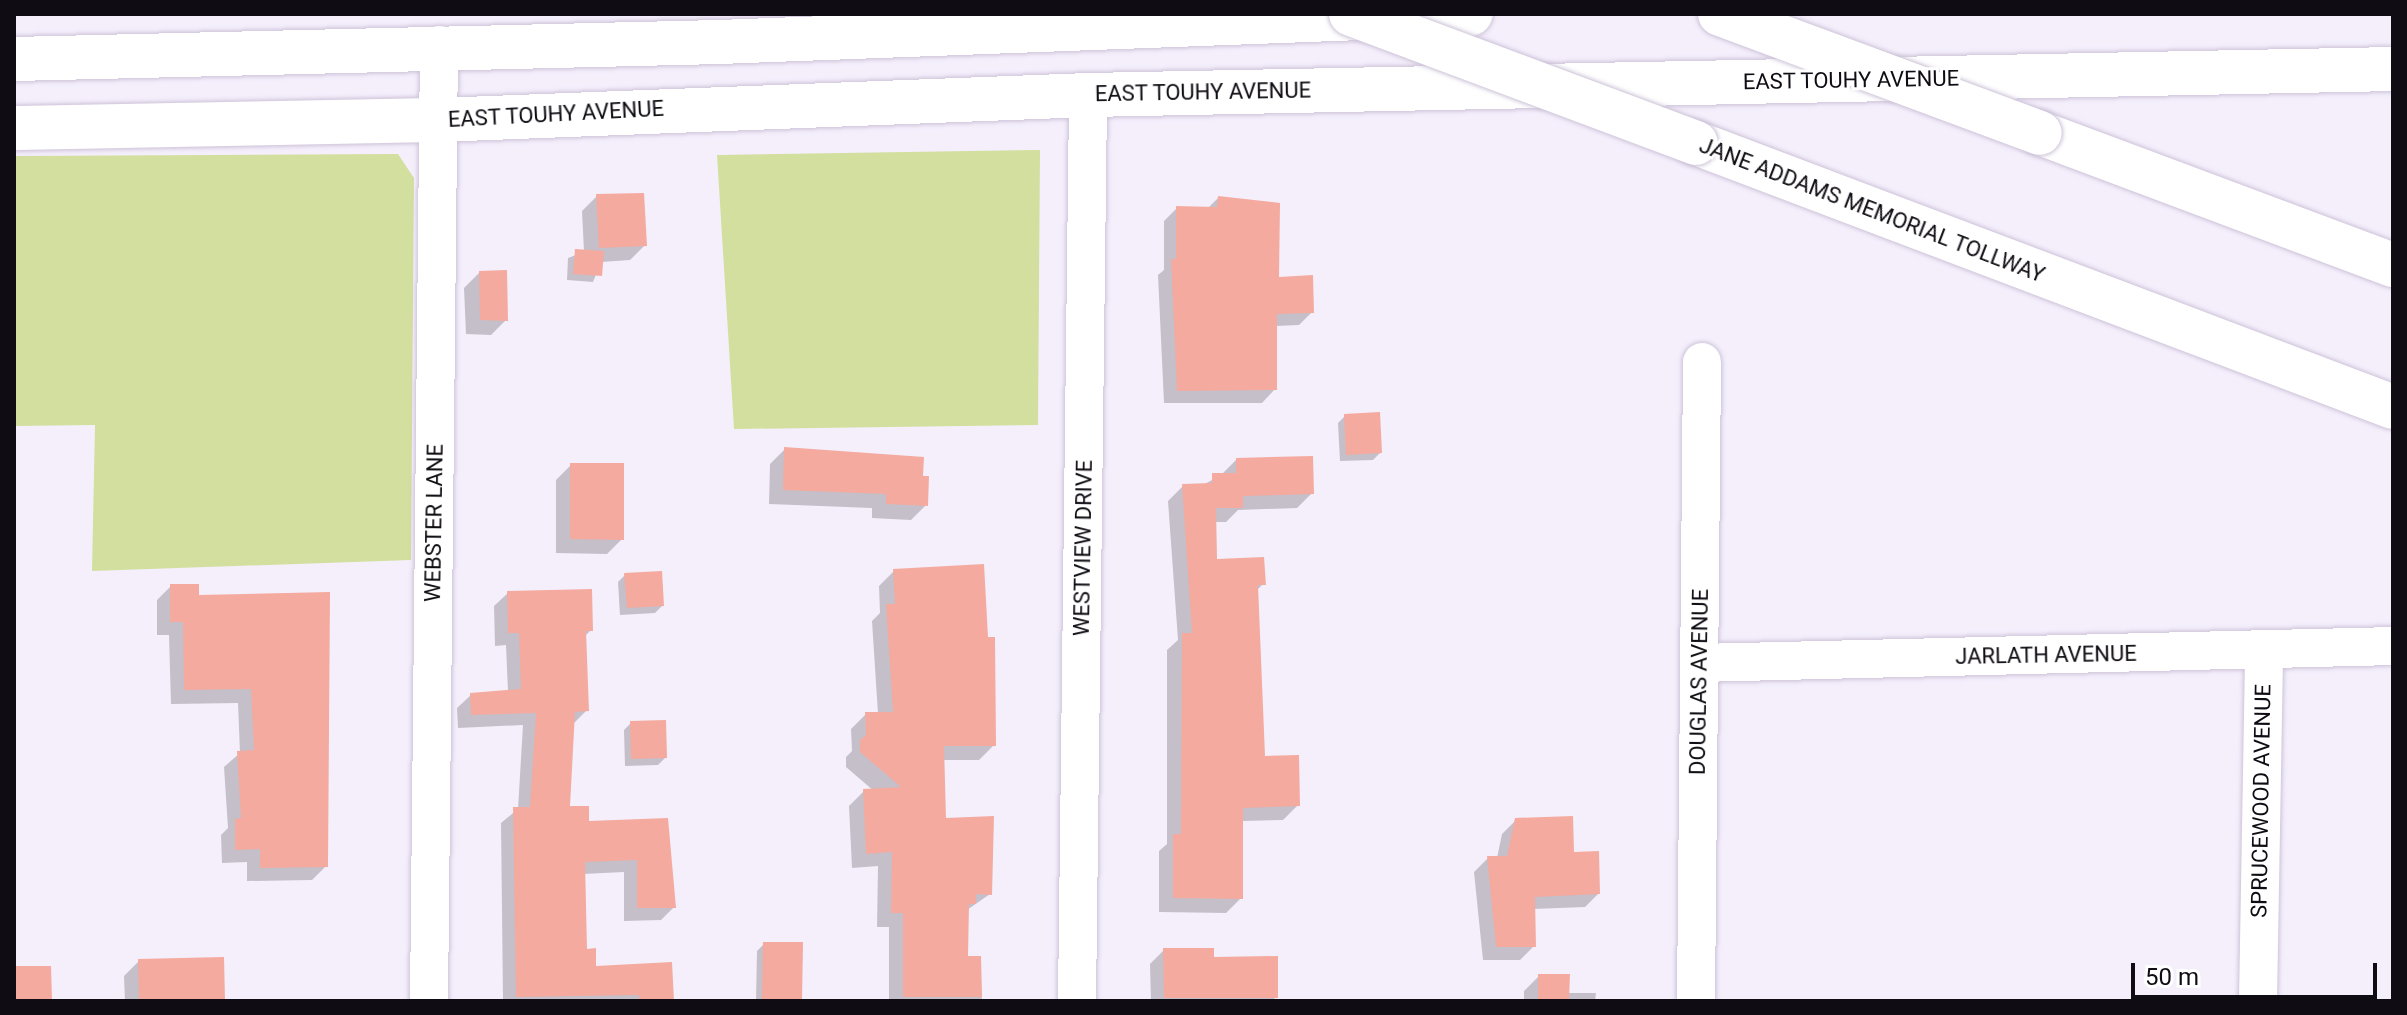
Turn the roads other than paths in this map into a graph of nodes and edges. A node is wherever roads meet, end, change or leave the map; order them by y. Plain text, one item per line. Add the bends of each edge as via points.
1 (1351, 14) edge
2 (1470, 14) edge
3 (1720, 14) edge
4 (439, 45) junction
5 (14, 59) edge
6 (2393, 69) edge
7 (1088, 95) junction
8 (438, 120) junction
9 (14, 128) edge
10 (2393, 265) edge
11 (1702, 362) dead end
12 (2393, 407) edge
13 (2393, 646) edge
14 (2264, 650) junction
15 (1699, 663) junction
16 (429, 1001) edge
17 (1077, 1001) edge
18 (1696, 1001) edge
19 (2258, 1001) edge

1 - 12 main road, JANE ADDAMS MEMORIAL TOLLWAY, bridge
2 - 4 main road via 719,42
3 - 10 main road, bridge
4 - 5 main road
4 - 8 street, WEBSTER LANE
6 - 7 main road, EAST TOUHY AVENUE
7 - 8 main road, EAST TOUHY AVENUE
7 - 17 street, WESTVIEW DRIVE
8 - 9 main road, EAST TOUHY AVENUE
8 - 16 street, WEBSTER LANE
11 - 15 street, DOUGLAS AVENUE
13 - 14 street, JARLATH AVENUE
14 - 15 street, JARLATH AVENUE
14 - 19 street, SPRUCEWOOD AVENUE
15 - 18 street, DOUGLAS AVENUE

